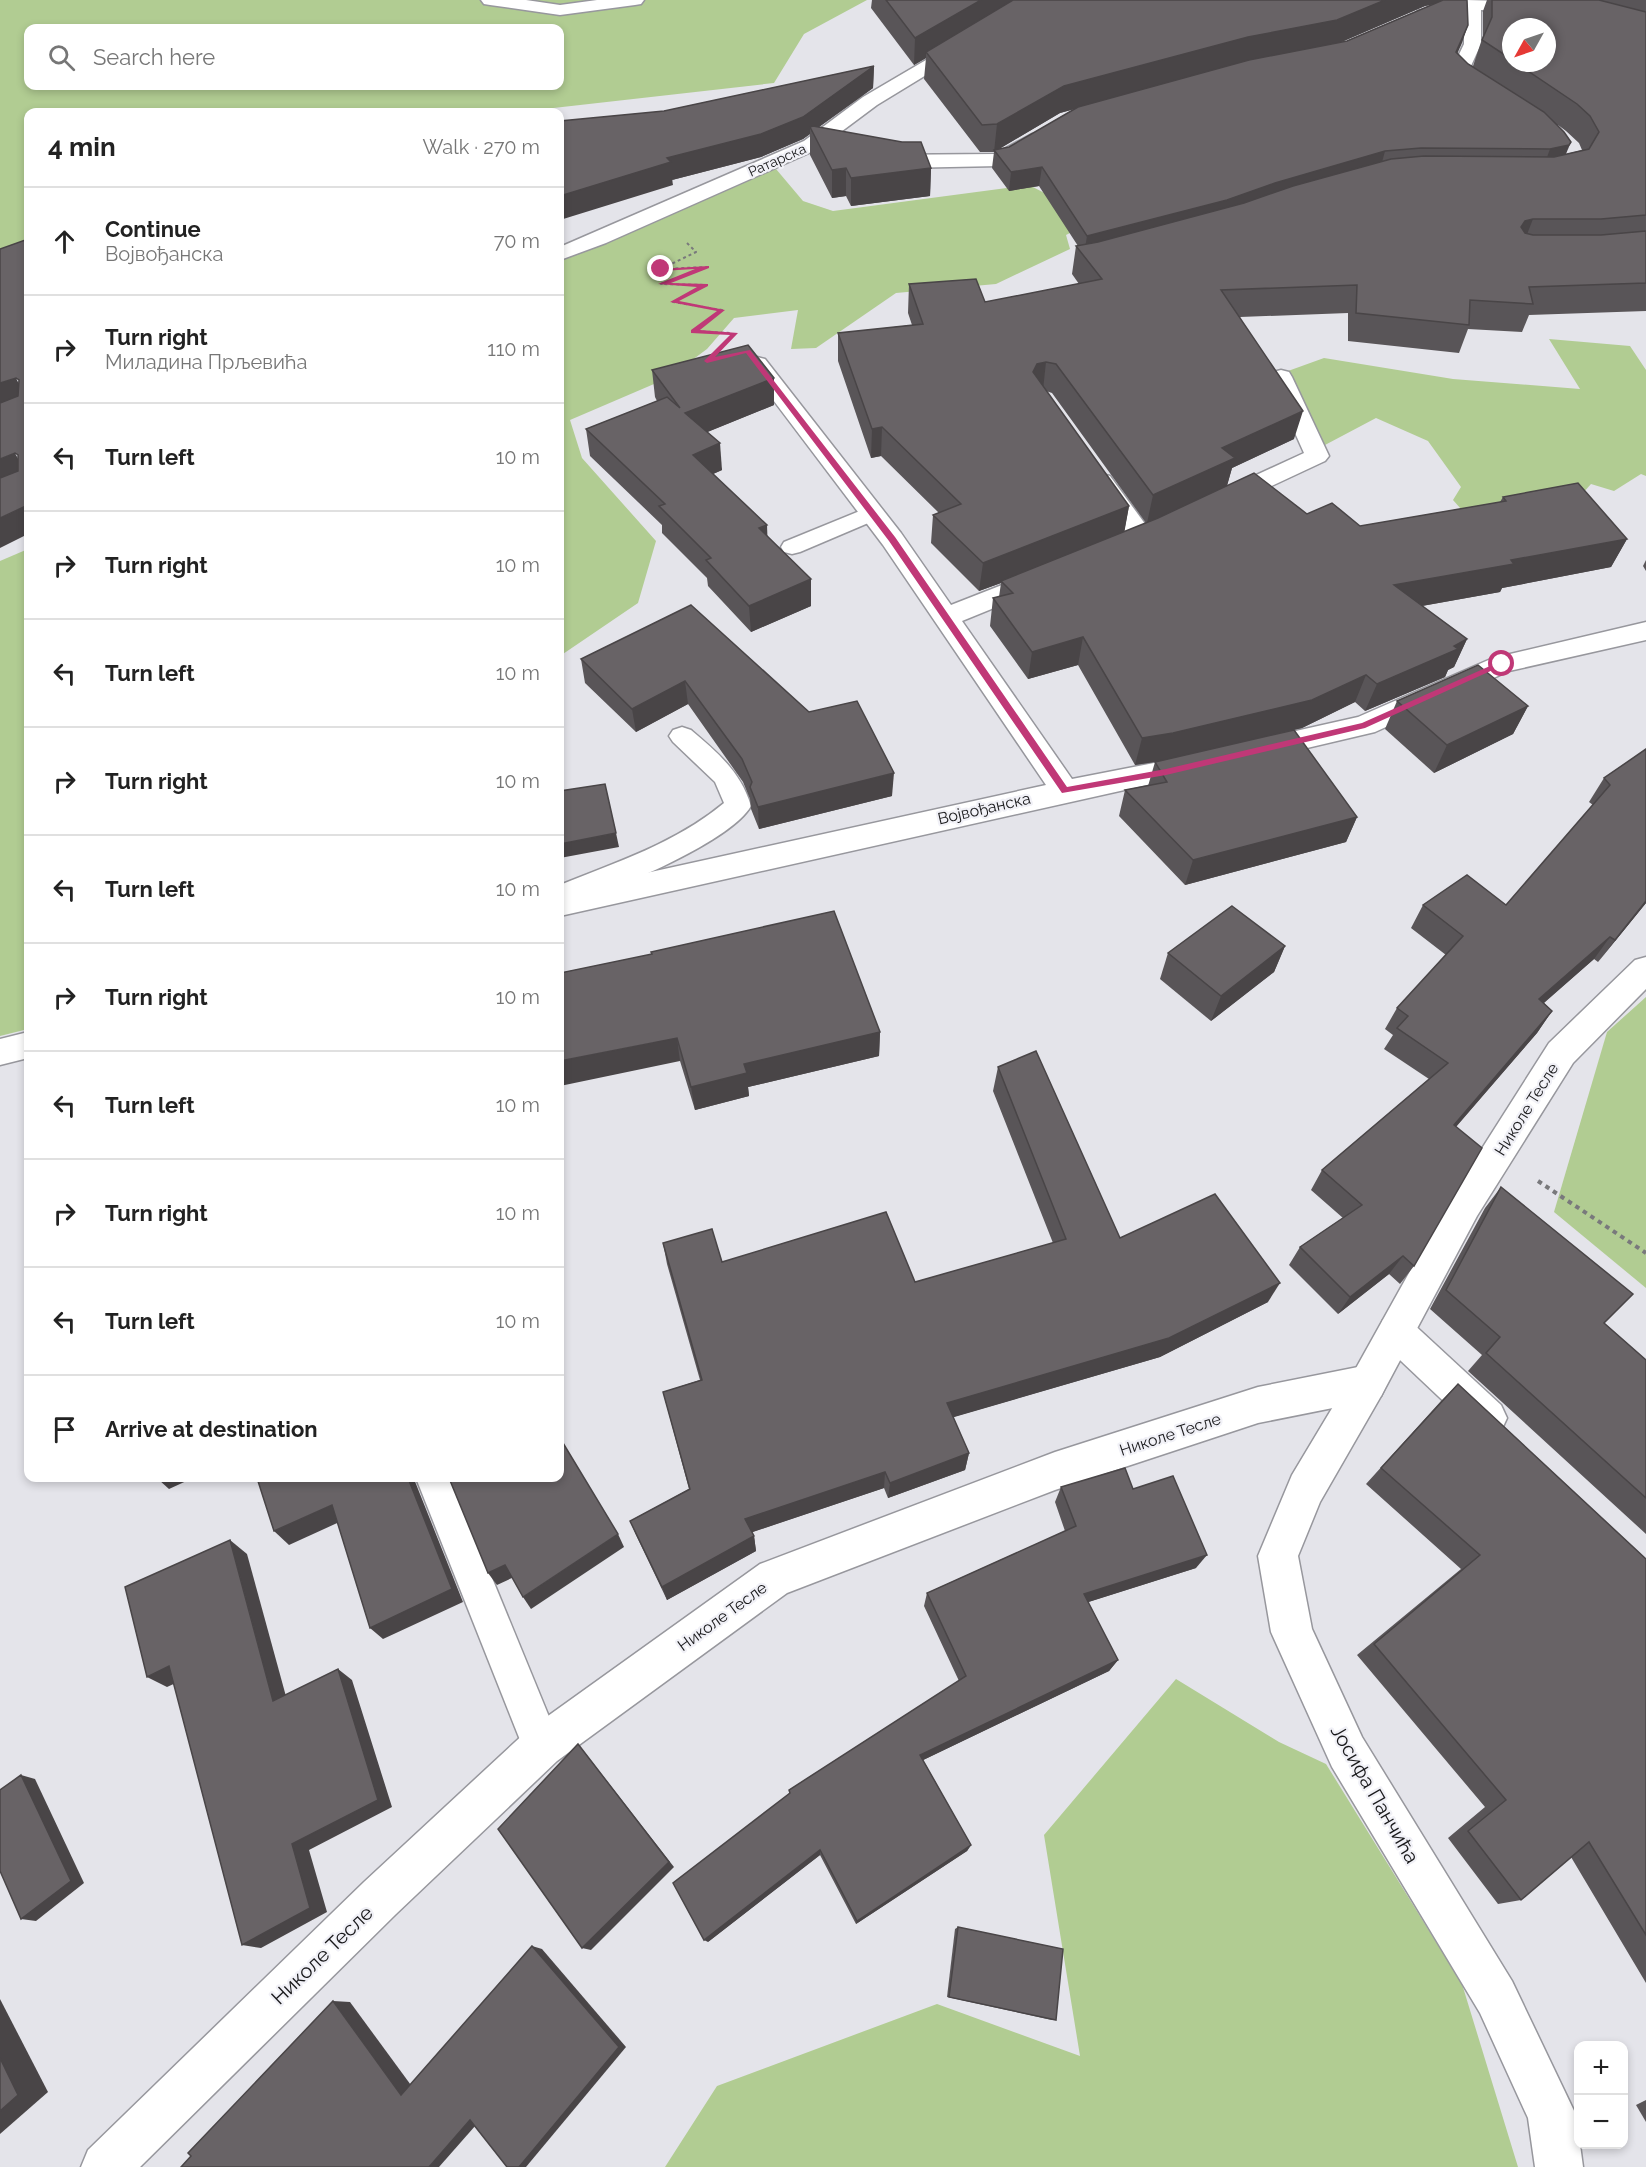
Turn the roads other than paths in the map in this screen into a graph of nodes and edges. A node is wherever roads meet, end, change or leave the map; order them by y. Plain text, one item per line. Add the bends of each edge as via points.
1 (490, 0) edge
2 (635, 0) edge
3 (1040, 0) edge
4 (1472, 4) junction
5 (1548, 10) edge
6 (1410, 21) edge
7 (1505, 100) edge
8 (1048, 130) edge
9 (811, 145) junction
10 (834, 149) edge
11 (867, 155) edge
12 (564, 252) edge
13 (757, 364) edge
14 (1281, 377) edge
15 (1089, 464) edge
16 (1204, 509) edge
17 (872, 513) junction
18 (1142, 538) edge
19 (792, 547) dead end
20 (1055, 573) edge
21 (946, 617) junction
22 (1646, 631) edge
23 (682, 736) dead end
24 (1065, 790) junction
25 (564, 894) edge
26 (564, 903) edge
27 (1646, 969) edge
28 (24, 1046) edge
29 (0, 1052) edge
30 (1396, 1332) junction
31 (1368, 1383) junction
32 (1516, 1444) edge
33 (437, 1482) edge
34 (542, 1746) junction
35 (105, 2167) edge
36 (1558, 2167) edge

1 - 2 street via 560,10
3 - 9 street, Ратарска via 870,100
4 - 5 street
4 - 6 street
4 - 7 street via 1474,40 1461,69
8 - 11 street via 999,160 901,162
9 - 10 street
9 - 12 street, Ратарска
13 - 17 street
14 - 16 street via 1317,456
15 - 18 street
17 - 19 lane
17 - 21 street
20 - 21 street
21 - 24 street
22 - 24 street, Војвођанска via 1502,664 1365,725
23 - 25 lane via 725,775 738,806 720,823 682,846
24 - 26 street, Војвођанска
27 - 30 street, Николе Тесле via 1561,1053 1465,1205
28 - 29 street
30 - 31 street, Николе Тесле
30 - 32 street
31 - 34 street, Николе Тесле via 1258,1405 1055,1471 774,1578
31 - 36 street, Јосифа Панчића via 1305,1489 1278,1556 1292,1632 1347,1752 1496,1997 1552,2115
33 - 34 lane
34 - 35 street, Николе Тесле

